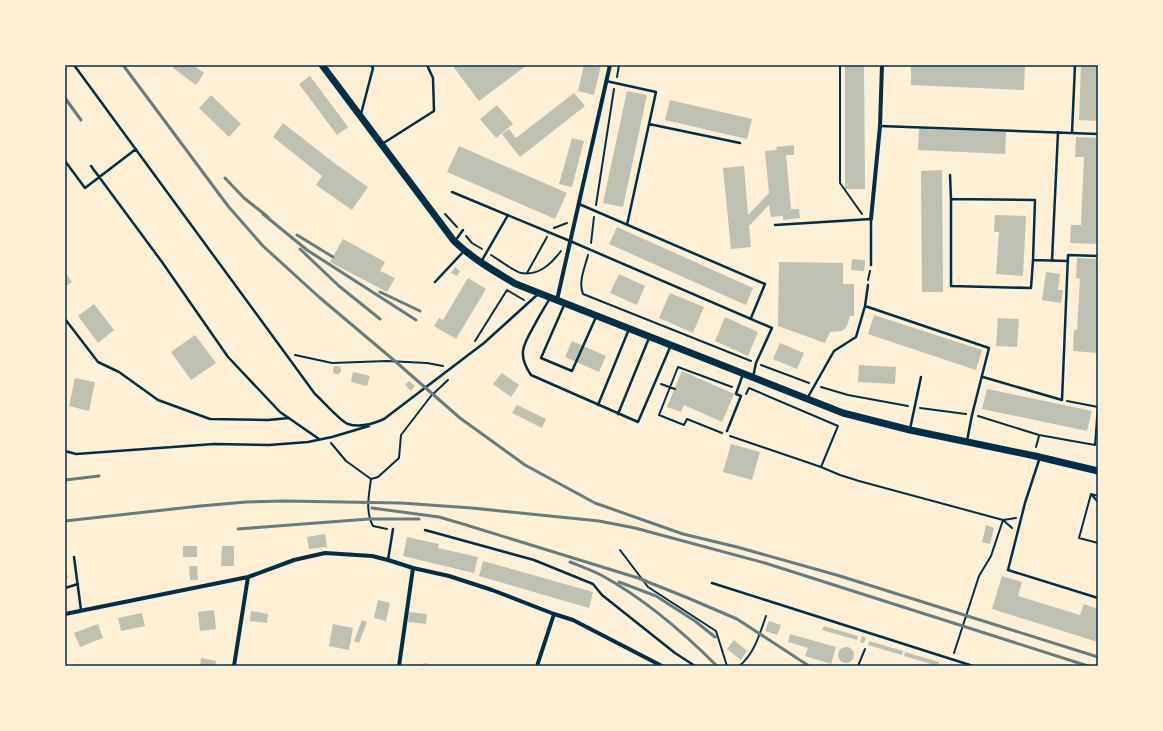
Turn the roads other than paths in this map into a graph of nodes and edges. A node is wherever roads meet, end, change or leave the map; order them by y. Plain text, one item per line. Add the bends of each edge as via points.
1 (74, 65) edge
2 (322, 65) edge
3 (371, 65) edge
4 (427, 65) edge
5 (610, 65) edge
6 (882, 65) edge
7 (1075, 65) edge
8 (374, 67) edge
9 (606, 81) junction
10 (360, 116) junction
11 (649, 124) junction
12 (880, 126) junction
13 (1058, 132) junction
14 (1072, 133) junction
15 (1098, 134) edge
16 (740, 143) dead end
17 (381, 144) junction
18 (136, 149) junction
19 (65, 161) edge
20 (91, 166) dead end
21 (950, 174) dead end
22 (99, 177) junction
23 (452, 192) dead end
24 (951, 199) junction
25 (579, 204) junction
26 (508, 215) junction
27 (871, 219) junction
28 (628, 225) junction
29 (775, 225) dead end
30 (462, 230) road end
31 (454, 241) junction
32 (570, 241) junction
33 (464, 251) junction
34 (1098, 256) edge
35 (1033, 260) junction
36 (1052, 260) junction
37 (1068, 261) junction
38 (481, 263) junction
39 (871, 265) road end
40 (435, 282) dead end
41 (868, 285) road end
42 (539, 293) junction
43 (554, 299) junction
44 (565, 303) junction
45 (865, 306) junction
46 (597, 316) junction
47 (750, 318) junction
48 (65, 319) edge
49 (630, 328) junction
50 (650, 336) junction
51 (671, 345) junction
52 (744, 374) junction
53 (753, 377) junction
54 (921, 377) dead end
55 (983, 377) junction
56 (807, 399) junction
57 (598, 405) junction
58 (618, 414) junction
59 (289, 418) junction
60 (373, 424) junction
61 (910, 430) junction
62 (727, 431) dead end
63 (319, 439) junction
64 (967, 441) junction
65 (65, 451) edge
66 (1040, 457) junction
67 (1098, 471) edge
68 (393, 529) road end
69 (425, 530) dead end
70 (74, 557) dead end
71 (388, 560) junction
72 (413, 568) junction
73 (248, 577) junction
74 (712, 583) dead end
75 (78, 584) junction
76 (65, 588) edge
77 (1098, 598) edge
78 (81, 610) junction
79 (65, 614) edge
80 (554, 614) junction
81 (234, 666) edge
82 (399, 666) edge
83 (537, 666) edge
84 (662, 666) edge
85 (695, 666) edge
86 (972, 666) edge

1 - 18 lane
2 - 10 main road
3 - 8 lane
4 - 17 lane via 433,78 434,111
5 - 9 street
6 - 12 street
7 - 14 lane
8 - 10 lane
9 - 11 lane via 656,92
9 - 25 street
10 - 17 main road
11 - 16 lane
11 - 28 lane
12 - 13 lane
12 - 27 street
13 - 14 lane
13 - 36 lane
14 - 15 lane
17 - 31 main road
18 - 22 lane
18 - 60 lane via 316,394 347,424
19 - 22 lane via 85,188
20 - 22 lane
21 - 24 lane
22 - 59 lane via 228,357 280,412
23 - 26 lane
24 - 35 lane via 1035,200
24 - 35 lane via 951,286 1031,288
25 - 28 lane
25 - 32 street
26 - 32 lane
26 - 38 lane
27 - 29 lane
27 - 39 lane
28 - 47 lane via 765,284
30 - 31 lane
31 - 33 main road
32 - 43 street
32 - 47 lane
33 - 38 main road
33 - 40 lane
34 - 37 lane via 1068,255
35 - 36 lane
36 - 37 lane
37 - 55 lane via 1062,400
38 - 42 main road via 516,284
41 - 45 lane
42 - 43 main road
42 - 60 lane via 484,343 384,419
43 - 44 main road
43 - 57 lane via 524,343 526,368 531,375
44 - 46 main road
44 - 46 lane via 541,358 572,372
45 - 55 lane via 990,348
45 - 56 lane via 856,337 834,351
46 - 49 main road
47 - 53 lane via 772,328 756,363
48 - 59 lane via 98,362 119,372 158,400 210,419
49 - 50 main road
49 - 57 lane
50 - 51 main road
50 - 58 lane
51 - 52 main road
51 - 58 lane via 638,422
52 - 53 main road
52 - 62 lane via 736,394 741,396
53 - 56 main road
54 - 61 lane
55 - 64 lane
56 - 61 main road via 843,413
57 - 58 lane
59 - 63 lane
60 - 63 lane via 352,432
61 - 64 main road
63 - 65 lane via 269,445 214,444 76,454
64 - 66 main road
66 - 67 main road
66 - 77 lane via 1025,502 1008,570
68 - 71 lane
69 - 85 lane via 534,560 593,584 602,595
70 - 75 lane
71 - 72 street
71 - 73 street via 372,556 325,553 294,560
72 - 80 street via 485,587
72 - 82 street
73 - 78 street
73 - 81 street
74 - 86 lane
75 - 76 lane
75 - 78 lane
78 - 79 street
80 - 83 street
80 - 84 street via 573,620

